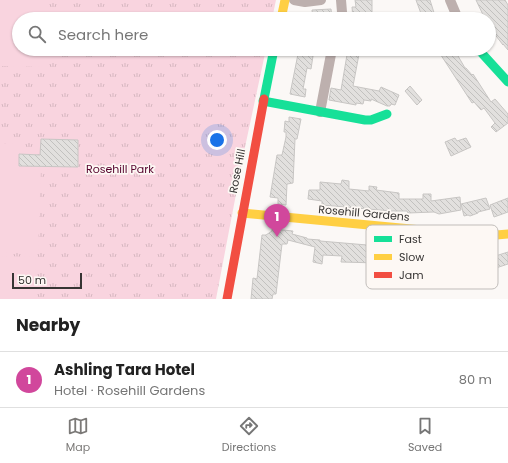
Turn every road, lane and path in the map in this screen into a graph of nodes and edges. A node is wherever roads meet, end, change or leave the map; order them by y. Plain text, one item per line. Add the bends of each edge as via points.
1 (285, 0) edge
2 (294, 0) edge
3 (321, 0) edge
4 (341, 0) edge
5 (450, 0) edge
6 (282, 12) edge
7 (342, 12) dead end
8 (455, 12) edge
9 (273, 56) edge
10 (331, 56) edge
11 (484, 56) edge
12 (508, 82) edge
13 (263, 101) junction
14 (320, 112) junction
15 (387, 114) dead end
16 (242, 213) junction
17 (369, 225) edge
18 (508, 234) edge
19 (498, 235) edge
20 (227, 299) edge

1 - 6 street
2 - 3 street
4 - 7 street
5 - 8 street
9 - 13 street, Rose Hill
10 - 14 street
11 - 12 street
13 - 14 street
13 - 16 street, Rose Hill
14 - 15 street via 371,120
16 - 17 street, Rosehill Gardens
16 - 20 street, Rose Hill
18 - 19 street, Rosehill Gardens

